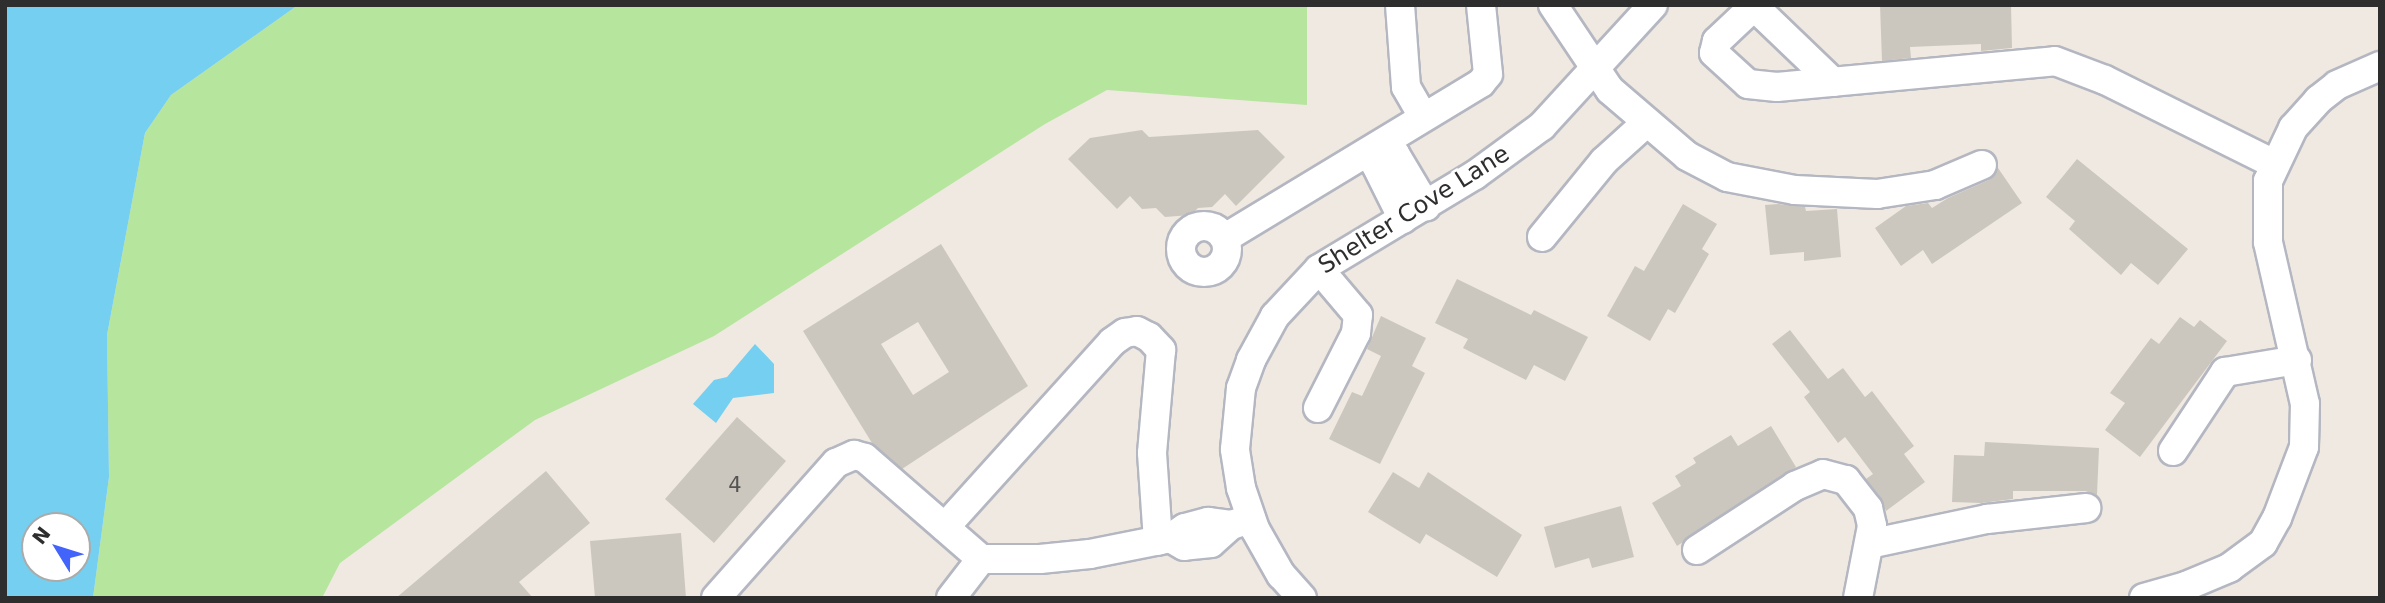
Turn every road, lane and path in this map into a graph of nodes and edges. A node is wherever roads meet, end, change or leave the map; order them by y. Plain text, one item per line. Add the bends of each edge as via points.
1 (1400, 5) edge
2 (1481, 5) edge
3 (1553, 5) edge
4 (1653, 5) edge
5 (2380, 66) edge
6 (1597, 67) junction
7 (1833, 82) dead end
8 (1423, 116) junction
9 (1647, 122) junction
10 (1378, 146) junction
11 (2274, 164) junction
12 (1982, 165) dead end
13 (1415, 213) junction
14 (1542, 237) dead end
15 (1225, 238) dead end
16 (1319, 269) junction
17 (2297, 360) junction
18 (1318, 408) dead end
19 (2173, 451) dead end
20 (2086, 508) dead end
21 (1241, 522) junction
22 (945, 527) junction
23 (1164, 540) junction
24 (1870, 544) junction
25 (1697, 550) dead end
26 (981, 559) junction
27 (716, 598) edge
28 (951, 598) edge
29 (1303, 598) edge
30 (1858, 598) edge
31 (2144, 598) edge

1 - 8 street via 1406,87
2 - 8 street via 1488,74 1481,83
3 - 6 street
4 - 6 street, Shelter Cove Lane
5 - 11 street via 2336,85 2318,100 2293,128
6 - 9 street via 1610,90
6 - 13 street, Shelter Cove Lane via 1542,126
7 - 11 street via 2055,61 2105,80
8 - 10 street
9 - 12 street via 1687,156 1727,177 1796,190 1877,194 1935,185
9 - 14 street via 1604,161
10 - 13 street via 1376,165
10 - 15 street
11 - 17 street via 2268,181 2268,242
13 - 16 street, Shelter Cove Lane
16 - 18 street via 1358,315 1356,333
16 - 21 street, Shelter Cove Lane via 1275,316 1241,388 1236,449
17 - 19 street via 2225,372
17 - 31 street via 2305,404 2304,447 2263,542 2229,568
20 - 24 street via 1987,519
21 - 23 street via 1208,522
21 - 29 street, Shelter Cove Lane
22 - 23 street via 1112,342 1137,331 1161,350 1152,453
22 - 26 street
22 - 27 street via 865,458 854,455 836,463
23 - 26 street via 1090,554
24 - 25 street via 1868,508 1846,480 1823,474 1795,486
24 - 30 street
26 - 28 street

